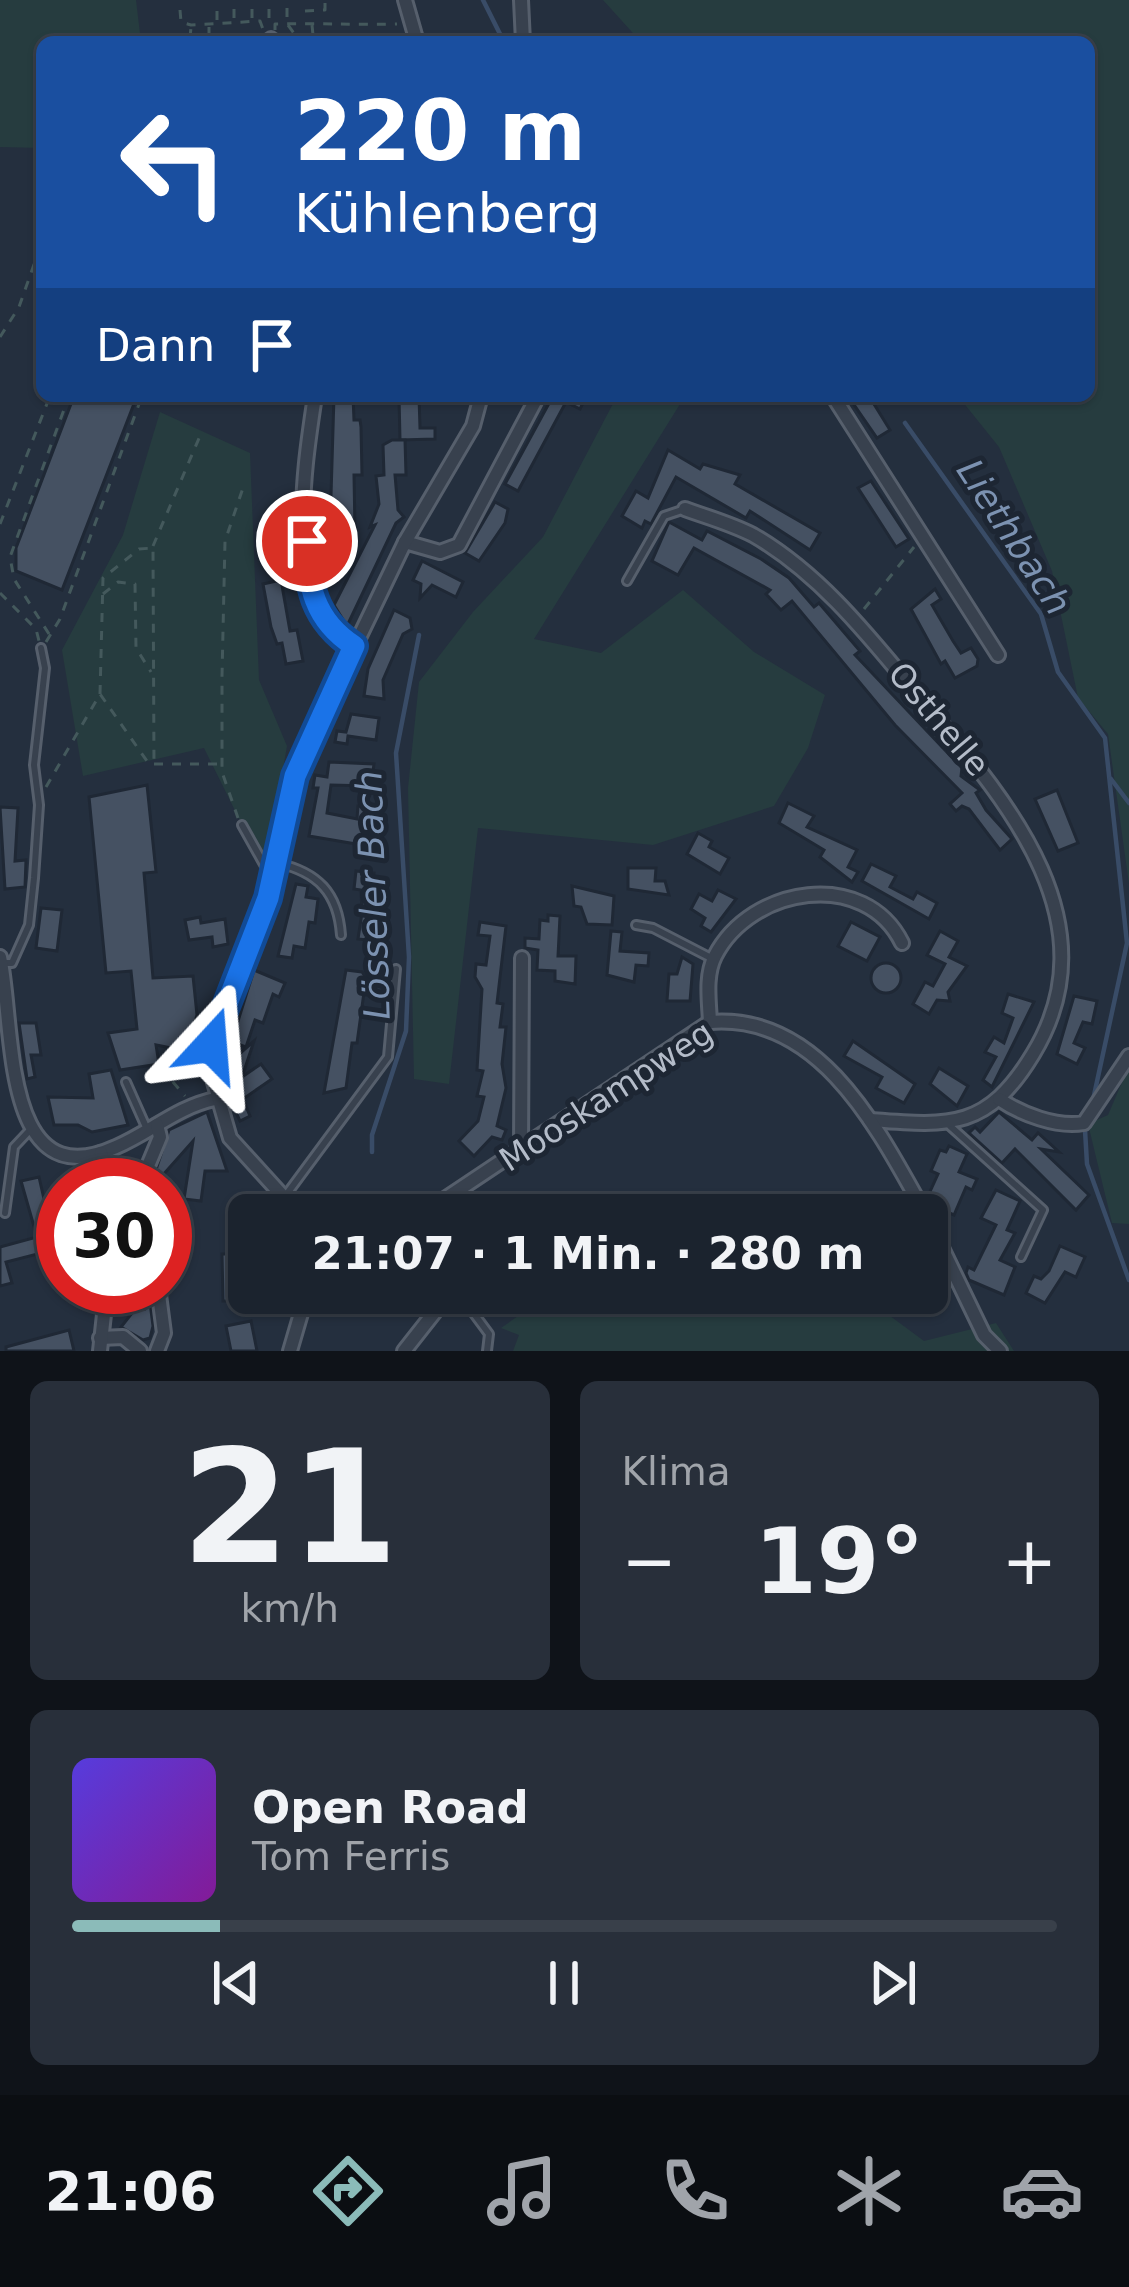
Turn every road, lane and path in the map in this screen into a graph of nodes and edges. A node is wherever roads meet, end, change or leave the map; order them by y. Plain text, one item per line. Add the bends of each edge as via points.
1 (325, 0) edge
2 (405, 0) edge
3 (521, 0) edge
4 (269, 8) dead end
5 (286, 8) dead end
6 (234, 9) dead end
7 (252, 9) dead end
8 (180, 10) dead end
9 (199, 10) dead end
10 (217, 10) dead end
11 (252, 21) junction
12 (260, 21) dead end
13 (199, 22) junction
14 (217, 22) junction
15 (234, 22) junction
16 (287, 22) junction
17 (309, 23) junction
18 (410, 23) junction
19 (384, 24) junction
20 (191, 25) junction
21 (246, 25) junction
22 (367, 25) junction
23 (209, 26) junction
24 (226, 26) junction
25 (331, 26) junction
26 (348, 26) junction
27 (349, 34) dead end
28 (367, 34) dead end
29 (384, 34) dead end
30 (273, 35) edge
31 (313, 35) dead end
32 (332, 35) dead end
33 (190, 36) edge
34 (209, 36) edge
35 (226, 36) edge
36 (246, 36) edge
37 (296, 36) dead end
38 (415, 36) edge
39 (523, 36) edge
40 (36, 259) edge
41 (0, 338) edge
42 (48, 402) edge
43 (67, 402) edge
44 (140, 402) edge
45 (314, 402) edge
46 (479, 402) edge
47 (535, 402) edge
48 (837, 402) edge
49 (200, 436) dead end
50 (243, 488) dead end
51 (685, 508) joint
52 (0, 524) edge
53 (924, 537) junction
54 (405, 542) junction
55 (152, 548) junction
56 (627, 581) dead end
57 (0, 592) edge
58 (102, 595) junction
59 (856, 621) junction
60 (50, 636) junction
61 (354, 646) junction
62 (41, 648) junction
63 (998, 655) dead end
64 (152, 674) junction
65 (100, 694) junction
66 (222, 764) junction
67 (154, 765) junction
68 (39, 805) junction
69 (242, 825) joint
70 (275, 870) junction
71 (636, 925) dead end
72 (341, 935) dead end
73 (902, 943) dead end
74 (522, 958) dead end
75 (713, 959) junction
76 (1, 960) edge
77 (397, 969) dead end
78 (710, 1022) junction
79 (3, 1056) edge
80 (1129, 1057) edge
81 (161, 1068) dead end
82 (126, 1082) dead end
83 (215, 1099) junction
84 (999, 1099) junction
85 (197, 1102) junction
86 (870, 1120) junction
87 (950, 1126) junction
88 (153, 1128) junction
89 (30, 1130) junction
90 (520, 1150) junction
91 (101, 1153) junction
92 (101, 1158) edge
93 (151, 1158) edge
94 (285, 1194) edge
95 (287, 1194) edge
96 (453, 1194) edge
97 (913, 1194) edge
98 (5, 1213) dead end
99 (1021, 1257) dead end
100 (948, 1261) edge
101 (104, 1314) edge
102 (162, 1314) edge
103 (301, 1314) edge
104 (433, 1314) edge
105 (474, 1314) edge
106 (100, 1344) edge
107 (140, 1351) edge
108 (157, 1351) edge
109 (290, 1351) edge
110 (404, 1351) edge
111 (487, 1351) edge
112 (1000, 1351) edge

1 - 17 path via 325,10 305,9
2 - 18 street
3 - 39 street
4 - 30 path
5 - 16 path
6 - 15 path
7 - 11 path
8 - 20 path via 181,22
9 - 13 path
10 - 14 path
11 - 12 path
11 - 21 path
13 - 20 path
13 - 23 path
14 - 23 path
14 - 24 path
15 - 21 path
15 - 24 path
16 - 17 path
16 - 30 path
16 - 37 path
17 - 25 path
17 - 31 path
18 - 19 path
18 - 38 street
19 - 22 path
19 - 29 path
20 - 33 path
21 - 36 path
22 - 26 path
22 - 28 path
23 - 34 path
24 - 35 path
25 - 26 path
25 - 32 path
26 - 27 path
40 - 41 path
42 - 52 path
43 - 60 path via 10,557 14,579
44 - 60 path
45 - 61 street via 305,457 307,580 326,621
46 - 54 street
47 - 54 street via 458,545 440,552
48 - 53 street
49 - 55 path
50 - 66 path via 225,541
51 - 56 lane, Osthelle via 664,516
51 - 59 street, Osthelle via 751,535
53 - 59 path
53 - 63 street
54 - 61 street
55 - 58 path via 110,569
55 - 64 path
57 - 62 path via 36,629
58 - 64 path via 118,582 135,584 137,653
58 - 65 path
59 - 84 street, Osthelle via 983,768 1048,882 1060,929 1059,990 1047,1031
60 - 62 path
61 - 70 street via 295,776
62 - 68 lane
64 - 67 path
65 - 67 path
65 - 68 path
66 - 67 path
66 - 69 path
68 - 76 lane via 29,925 12,963
69 - 70 lane
70 - 72 lane via 310,873 339,912
70 - 83 street via 211,1045
71 - 75 lane
73 - 75 street via 892,923 866,905 803,895 747,920
74 - 90 street
75 - 78 street
76 - 79 street
77 - 95 lane via 388,1057
78 - 86 street, Mooskampweg via 764,1024 817,1056
78 - 90 street, Mooskampweg
79 - 89 street
80 - 84 street via 1084,1124
81 - 85 path via 176,1092
82 - 88 lane
83 - 85 street
83 - 94 street via 230,1138
84 - 87 street, Osthelle
85 - 88 street
86 - 87 street
86 - 97 street, Mooskampweg
87 - 99 lane via 1043,1210
88 - 91 street
88 - 93 street via 160,1137
89 - 91 street via 61,1157
89 - 98 lane via 14,1147
90 - 96 street, Mooskampweg
91 - 92 street
100 - 112 street, Mooskampweg
101 - 106 street
102 - 108 street
103 - 109 street
104 - 110 street
105 - 111 lane via 489,1334
106 - 107 street via 124,1336

